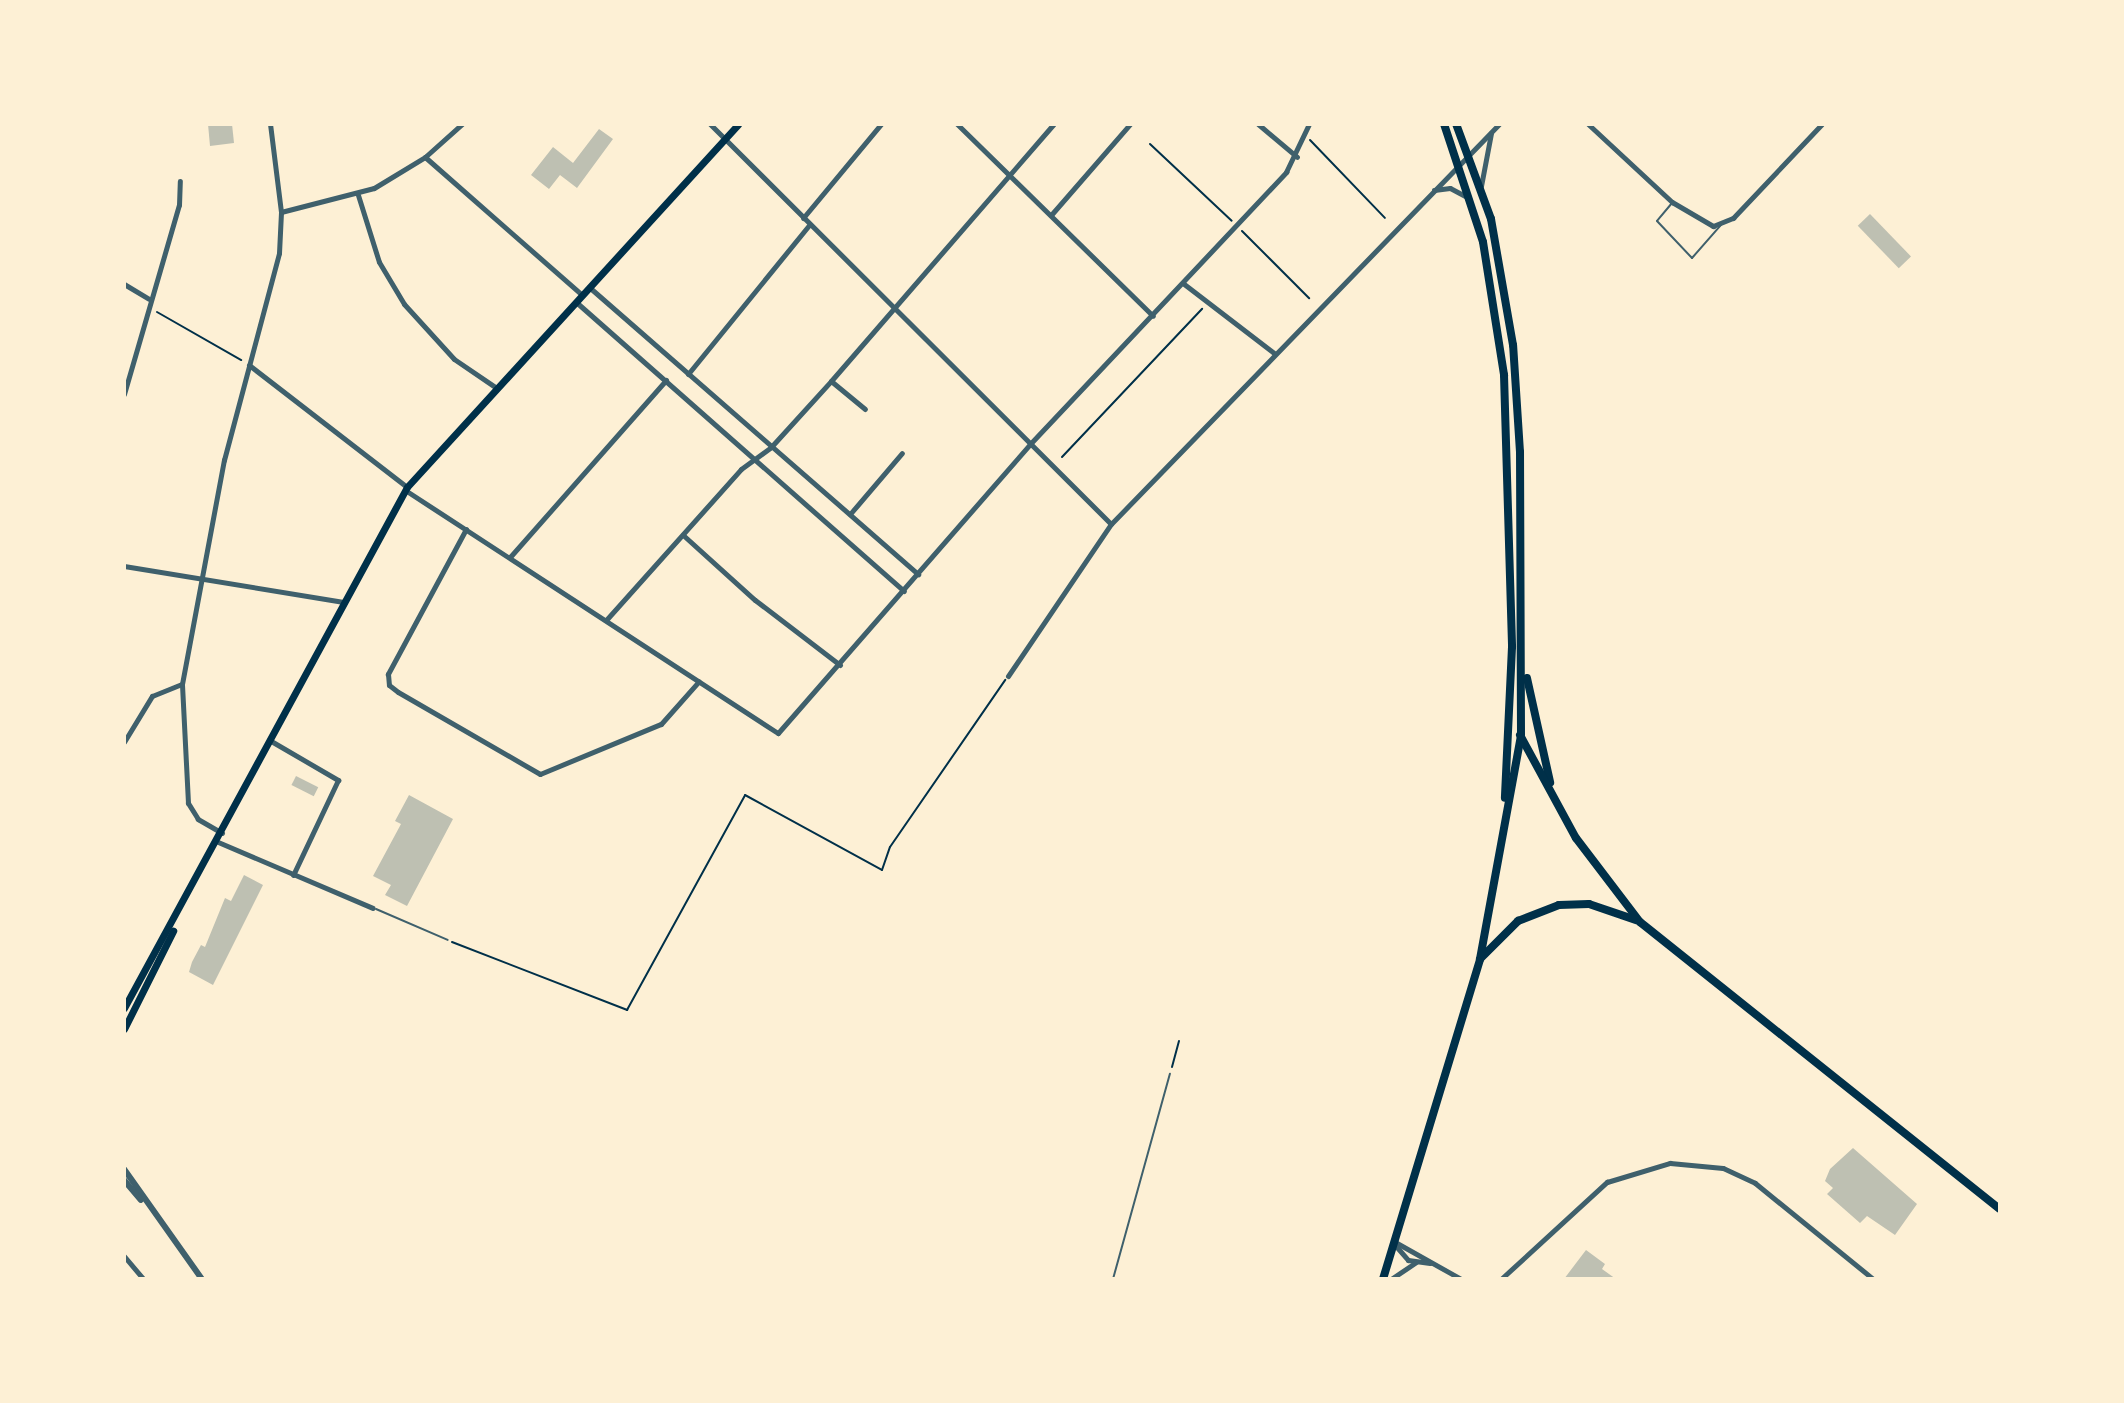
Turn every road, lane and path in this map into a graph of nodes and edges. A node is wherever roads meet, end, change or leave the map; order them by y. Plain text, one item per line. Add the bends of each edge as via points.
1 (270, 124) edge
2 (462, 124) edge
3 (710, 124) edge
4 (738, 124) edge
5 (881, 124) edge
6 (957, 124) edge
7 (1054, 124) edge
8 (1130, 124) edge
9 (1258, 124) edge
10 (1309, 124) edge
11 (1444, 124) edge
12 (1456, 124) edge
13 (1499, 124) edge
14 (1588, 124) edge
15 (1822, 124) edge
16 (1492, 132) junction
17 (1306, 136) junction
18 (726, 139) junction
19 (1150, 144) dead end
20 (1469, 154) junction
21 (425, 157) junction
22 (1297, 157) junction
23 (1458, 165) junction
24 (1010, 177) junction
25 (180, 181) dead end
26 (1481, 187) junction
27 (1433, 190) junction
28 (358, 195) junction
29 (1470, 199) junction
30 (1672, 202) junction
31 (281, 212) junction
32 (1051, 215) junction
33 (803, 218) junction
34 (1385, 218) dead end
35 (810, 224) junction
36 (1721, 225) junction
37 (1237, 226) junction
38 (124, 284) edge
39 (1184, 284) junction
40 (589, 287) junction
41 (582, 295) junction
42 (1309, 298) dead end
43 (149, 299) junction
44 (575, 302) junction
45 (1209, 303) junction
46 (147, 306) junction
47 (894, 307) junction
48 (1153, 316) junction
49 (1274, 353) junction
50 (249, 365) junction
51 (688, 374) junction
52 (666, 380) junction
53 (831, 381) junction
54 (495, 387) junction
55 (124, 394) edge
56 (865, 409) dead end
57 (1030, 444) junction
58 (771, 447) junction
59 (902, 453) dead end
60 (1062, 457) dead end
61 (754, 458) junction
62 (406, 488) junction
63 (850, 514) junction
64 (1111, 524) junction
65 (466, 529) junction
66 (683, 535) junction
67 (510, 557) junction
68 (124, 566) edge
69 (918, 574) junction
70 (198, 575) junction
71 (904, 591) junction
72 (346, 602) junction
73 (607, 619) junction
74 (1523, 649) junction
75 (840, 665) junction
76 (1008, 676) joint
77 (699, 681) junction
78 (182, 684) junction
79 (1510, 704) junction
80 (1521, 736) junction
81 (271, 741) junction
82 (124, 742) edge
83 (1556, 802) junction
84 (220, 838) junction
85 (1502, 851) junction
86 (293, 875) junction
87 (189, 896) junction
88 (373, 908) joint
89 (1640, 922) junction
90 (448, 940) joint
91 (1480, 959) junction
92 (124, 1008) edge
93 (124, 1029) edge
94 (1179, 1041) dead end
95 (1170, 1074) joint
96 (124, 1169) edge
97 (124, 1180) edge
98 (2000, 1209) edge
99 (154, 1215) junction
100 (1395, 1243) junction
101 (124, 1256) edge
102 (1416, 1262) junction
103 (1432, 1263) junction
104 (143, 1279) edge
105 (202, 1279) edge
106 (1113, 1279) edge
107 (1383, 1279) edge
108 (1391, 1279) edge
109 (1461, 1279) edge
110 (1501, 1279) edge
111 (1873, 1279) edge

1 - 31 street
2 - 21 street
3 - 18 street
4 - 18 main road
5 - 33 street
6 - 24 street
7 - 24 street
8 - 32 street
9 - 22 street
10 - 17 street
11 - 23 main road
12 - 20 main road
13 - 16 street
14 - 30 street
15 - 36 street
16 - 20 street
16 - 26 street
17 - 22 street
17 - 34 path
18 - 33 street
18 - 40 main road
19 - 37 path
20 - 23 street
20 - 26 main road
21 - 28 street
21 - 41 street
22 - 37 street
23 - 27 street
23 - 29 main road
24 - 32 street
24 - 47 street
25 - 43 street via 179,205
26 - 74 main road via 1510,319 1517,395
27 - 29 street via 1455,189
27 - 49 street
28 - 31 street
28 - 54 street via 379,262 404,304 454,359
29 - 79 main road via 1492,285 1504,375
30 - 36 street via 1706,224
30 - 36 lane via 1657,221 1692,258
31 - 50 street via 279,253
32 - 48 street
33 - 35 street
35 - 47 street
35 - 51 street
37 - 39 street
37 - 42 path
38 - 43 street
39 - 45 street
39 - 48 street
40 - 41 main road
40 - 51 street
41 - 44 main road
43 - 46 street
44 - 52 street
44 - 54 main road
45 - 49 street
45 - 60 path
46 - 50 path
46 - 55 street
47 - 53 street
47 - 57 street
48 - 57 street
49 - 64 street
50 - 62 street
50 - 70 street
51 - 58 street
52 - 61 street
52 - 67 street
53 - 56 street
53 - 58 street
54 - 62 main road
57 - 64 street
57 - 69 street
58 - 61 street
58 - 63 street
59 - 63 street
61 - 66 street
61 - 71 street
62 - 65 street
62 - 72 main road
63 - 69 street
64 - 76 street
65 - 67 street
65 - 77 street via 388,674 389,685 398,692 540,774 661,724
66 - 73 street
66 - 75 street via 755,600
67 - 73 street
68 - 70 street
69 - 71 street
70 - 72 street
70 - 78 street
71 - 75 street
72 - 81 main road
73 - 77 street
74 - 80 main road
74 - 83 main road via 1533,718
75 - 77 street via 778,733
76 - 90 path via 890,847 882,870 745,795 627,1010
78 - 82 street via 152,696
78 - 84 street via 188,803
79 - 80 main road
79 - 85 main road
80 - 83 main road
80 - 85 main road
81 - 84 main road
81 - 86 street via 338,780
83 - 89 main road via 1599,874
84 - 86 street
84 - 87 main road
85 - 91 main road
86 - 88 street
87 - 92 main road
87 - 93 main road
88 - 90 lane
89 - 91 main road via 1604,907 1559,905 1518,921
89 - 98 main road
91 - 100 main road
94 - 95 path
95 - 106 lane
96 - 99 street
97 - 99 street
99 - 105 street
100 - 102 street
100 - 103 street
100 - 107 main road
101 - 104 street
102 - 103 street
102 - 108 street
103 - 109 street
110 - 111 street via 1607,1182 1670,1163 1723,1168 1755,1183

